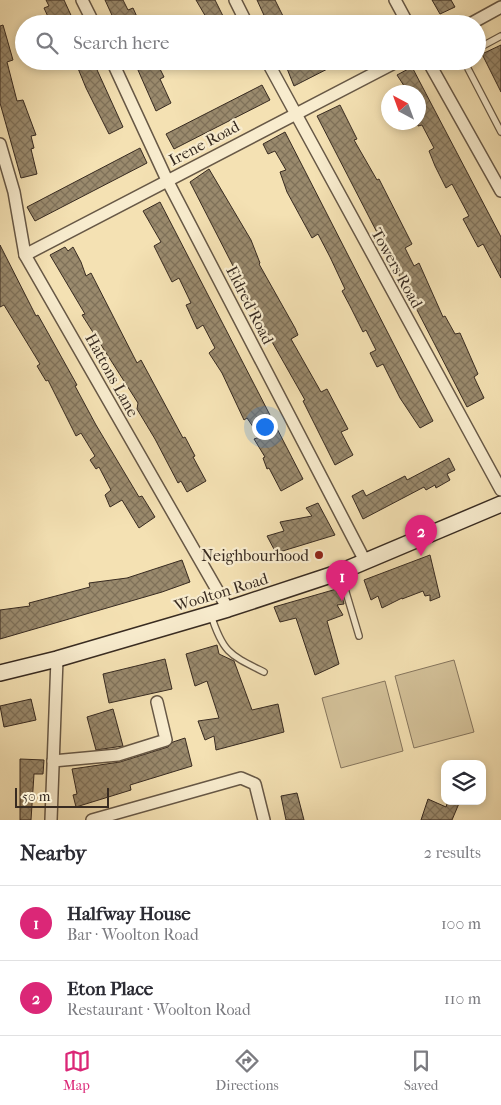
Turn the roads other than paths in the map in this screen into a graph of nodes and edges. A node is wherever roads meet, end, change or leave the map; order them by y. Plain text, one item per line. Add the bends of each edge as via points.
1 (82, 0) edge
2 (235, 0) edge
3 (395, 0) edge
4 (501, 7) edge
5 (90, 15) edge
6 (242, 15) edge
7 (403, 15) edge
8 (486, 15) edge
9 (501, 36) edge
10 (486, 44) edge
11 (116, 70) edge
12 (272, 70) edge
13 (380, 70) edge
14 (433, 70) edge
15 (469, 70) edge
16 (294, 114) junction
17 (501, 132) edge
18 (0, 144) edge
19 (167, 180) junction
20 (501, 191) edge
21 (25, 255) junction
22 (501, 490) edge
23 (501, 504) edge
24 (365, 562) junction
25 (340, 572) junction
26 (228, 609) junction
27 (210, 614) junction
28 (359, 636) dead end
29 (57, 659) junction
30 (264, 672) dead end
31 (0, 673) edge
32 (157, 702) dead end
33 (53, 762) junction
34 (51, 820) edge
35 (92, 820) edge
36 (264, 820) edge

1 - 5 street
2 - 6 street
3 - 7 street
4 - 8 street
9 - 10 lane
11 - 19 street, Eldred Road
12 - 16 street, Towers Road
13 - 16 street, Irene Road
14 - 20 street
15 - 17 lane
16 - 19 street, Irene Road
16 - 22 street, Towers Road
18 - 21 street, Hattons Lane via 14,192
19 - 21 street, Irene Road
19 - 24 street, Eldred Road
21 - 26 street, Hattons Lane
23 - 24 street, Woolton Road
24 - 25 street, Woolton Road
25 - 26 street, Woolton Road
25 - 28 lane
26 - 27 street, Woolton Road
27 - 29 street, Woolton Road
27 - 30 lane via 228,652
29 - 31 street, Woolton Road
29 - 33 street
32 - 33 street via 166,740 118,755
33 - 34 street
35 - 36 street via 241,778 255,784

